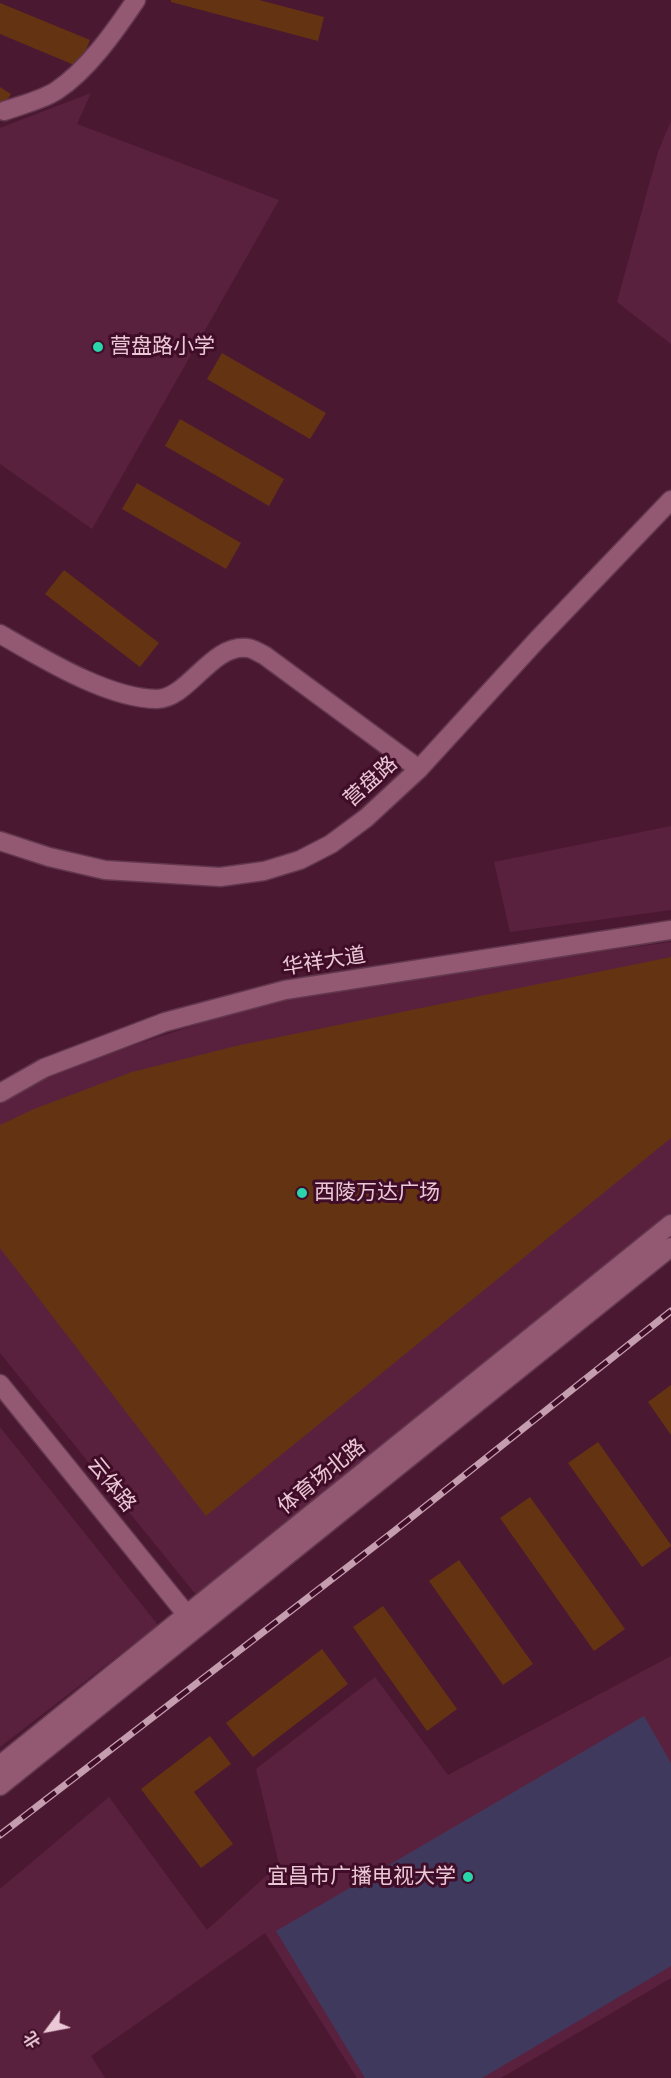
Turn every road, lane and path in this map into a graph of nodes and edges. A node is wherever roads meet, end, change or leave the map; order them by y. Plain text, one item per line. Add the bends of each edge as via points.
1 (136, 0) edge
2 (4, 111) dead end
3 (671, 500) edge
4 (0, 634) edge
5 (419, 769) junction
6 (0, 841) edge
7 (671, 930) edge
8 (0, 1092) edge
9 (671, 1224) edge
10 (671, 1247) edge
11 (0, 1384) edge
12 (187, 1615) junction
13 (0, 1765) edge
14 (0, 1786) edge

1 - 2 street via 91,60 56,91
3 - 5 street, 营盘路
4 - 5 street via 75,675 130,696 159,699 176,694 216,658 231,650 247,648 264,655
5 - 6 street, 营盘路 via 332,844 300,860 264,871 220,877 105,870
7 - 8 street, 华祥大道 via 285,990 165,1022 44,1068
9 - 12 street, 体育场北路
10 - 14 street, 体育场北路
11 - 12 street, 云体路
12 - 13 street, 体育场北路

